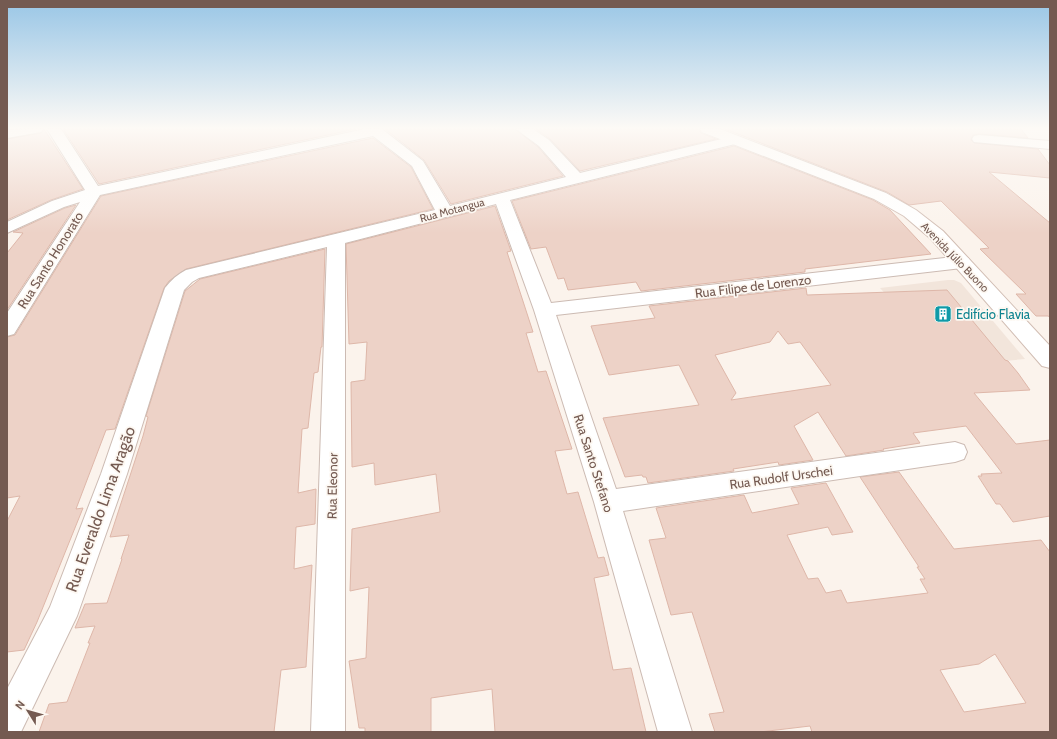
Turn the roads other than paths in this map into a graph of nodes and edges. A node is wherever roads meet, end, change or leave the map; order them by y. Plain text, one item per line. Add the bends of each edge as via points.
1 (76, 163) edge
2 (223, 163) edge
3 (417, 163) edge
4 (563, 163) edge
5 (636, 163) edge
6 (795, 163) edge
7 (576, 178) junction
8 (94, 192) junction
9 (501, 197) junction
10 (445, 212) junction
11 (7, 228) edge
12 (336, 241) junction
13 (962, 262) junction
14 (175, 288) joint
15 (544, 310) junction
16 (7, 329) edge
17 (1050, 360) edge
18 (955, 452) dead end
19 (607, 502) junction
20 (7, 724) edge
21 (328, 732) edge
22 (675, 732) edge

1 - 8 street
2 - 8 street
3 - 10 street
4 - 7 street
5 - 7 street, Rua Motangua
6 - 13 street, Avenida Júlio Buono via 897,205 937,235
7 - 9 street, Rua Motangua
8 - 11 street via 58,204
8 - 16 street, Rua Santo Honorato
9 - 10 street, Rua Motangua
9 - 15 street, Rua Santo Stefano
10 - 12 street, Rua Motangua
12 - 14 street, Rua Motangua via 193,274 184,278
12 - 21 street, Rua Eleonor
13 - 15 street, Rua Filipe de Lorenzo
13 - 17 street, Avenida Júlio Buono
14 - 20 street, Rua Everaldo Lima Aragão via 114,474 62,616
15 - 19 street, Rua Santo Stefano
18 - 19 street, Rua Rudolf Urschei
19 - 22 street, Rua Santo Stefano

